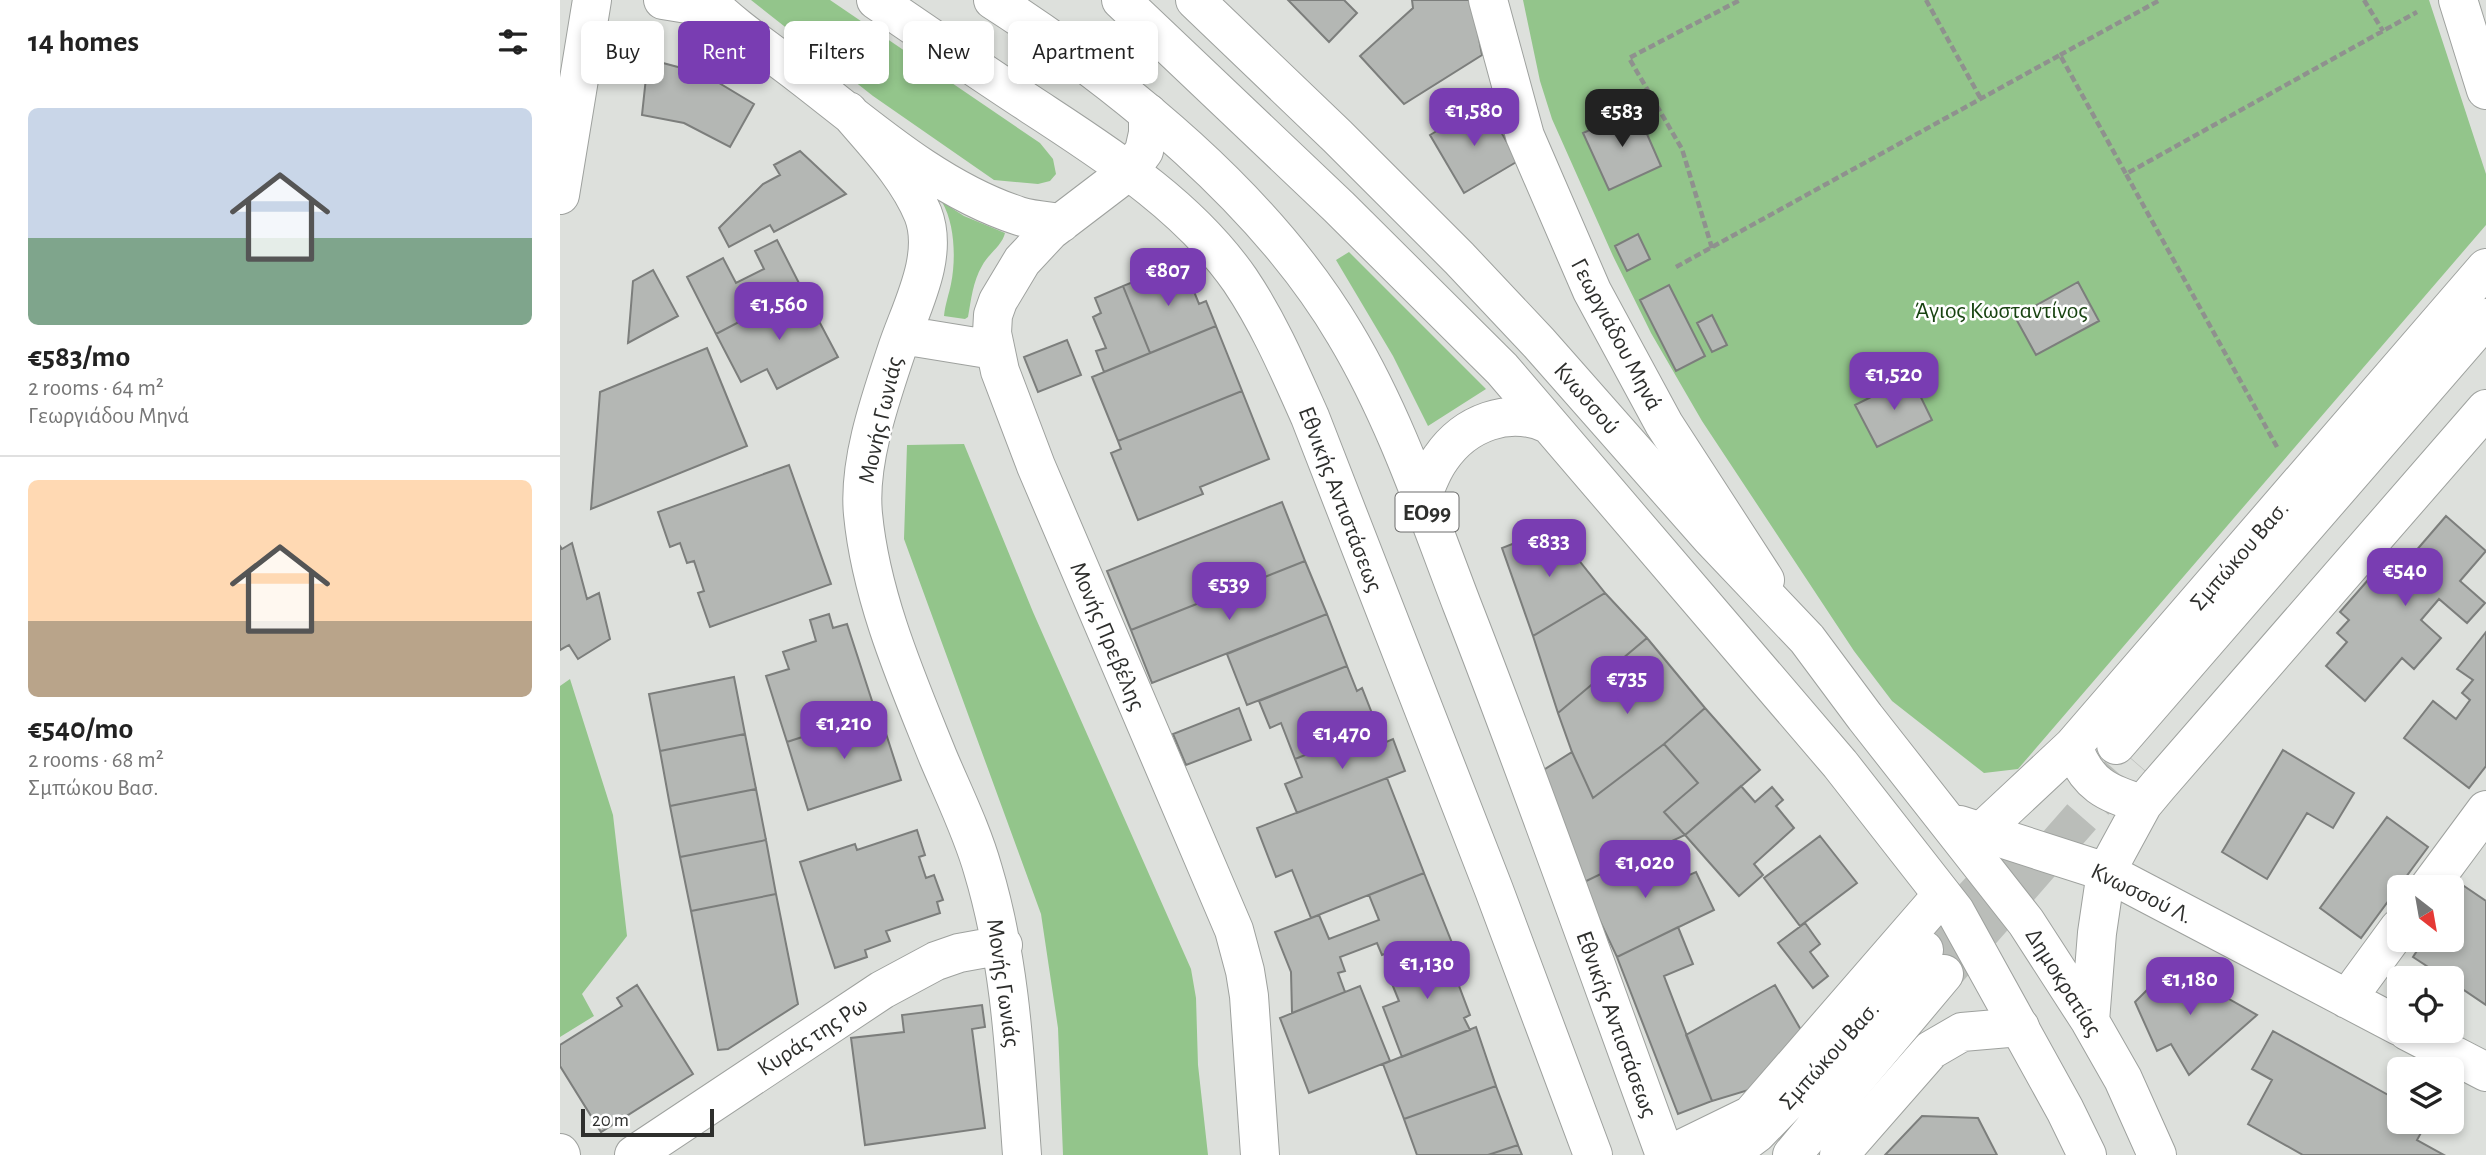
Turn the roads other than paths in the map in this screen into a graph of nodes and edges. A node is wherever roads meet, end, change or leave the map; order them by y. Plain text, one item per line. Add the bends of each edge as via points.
1 (592, 0) edge
2 (663, 0) edge
3 (876, 0) edge
4 (993, 0) edge
5 (1121, 0) edge
6 (1195, 0) edge
7 (1488, 0) edge
8 (709, 2) edge
9 (2443, 3) edge
10 (2486, 90) edge
11 (848, 111) junction
12 (1148, 113) junction
13 (1130, 170) junction
14 (560, 195) edge
15 (1061, 223) junction
16 (2486, 268) edge
17 (2486, 318) edge
18 (902, 335) junction
19 (994, 350) junction
20 (2486, 353) edge
21 (2486, 409) edge
22 (1548, 424) junction
23 (1422, 498) junction
24 (1807, 639) junction
25 (2073, 746) junction
26 (2143, 804) junction
27 (2486, 810) edge
28 (1965, 827) junction
29 (2106, 872) junction
30 (2438, 875) edge
31 (1942, 895) junction
32 (2387, 944) edge
33 (1003, 945) junction
34 (2347, 999) junction
35 (2387, 1020) edge
36 (2090, 1021) junction
37 (2020, 1027) junction
38 (2430, 1043) edge
39 (2486, 1072) edge
40 (634, 1155) edge
41 (1022, 1155) edge
42 (1260, 1155) edge
43 (1593, 1155) edge
44 (1667, 1155) edge
45 (1728, 1155) edge
46 (1792, 1155) edge
47 (1839, 1155) edge
48 (2087, 1155) edge
49 (2157, 1155) edge

1 - 14 main road
2 - 8 main road via 706,6
3 - 13 main road, Εθνικής Αντιστάσεως
4 - 12 main road, Εθνικής Αντιστάσεως / ΕΟ99
5 - 22 main road, Κνωσσού via 1339,207 1502,369
6 - 24 main road, Κνωσσού via 1467,267
7 - 24 main road, Γεωργιάδου Μηνά via 1525,136 1597,302 1700,481
8 - 11 main road
9 - 10 main road
11 - 15 main road via 957,188 1017,215
11 - 18 main road, Μονής Γωνιάς via 903,178 927,228 927,255
12 - 13 main road via 1144,151
12 - 23 main road, Εθνικής Αντιστάσεως / ΕΟ99 via 1242,202 1327,306 1369,379
13 - 15 main road, Μονής Πρεβέλης
13 - 43 main road, Εθνικής Αντιστάσεως via 1217,252 1278,345 1336,481
15 - 19 main road, Μονής Πρεβέλης via 1022,261 1005,287 993,315
16 - 25 main road, Σμπώκου Βασ.
17 - 20 main road, Σμπώκου Βασ. via 2124,752
18 - 19 main road
18 - 33 main road, Μονής Γωνιάς via 867,454 862,495 865,531 876,588 938,757 965,816
19 - 42 main road, Μονής Πρεβέλης via 1036,467 1234,930 1249,996
21 - 26 main road
22 - 23 main road via 1535,418 1500,416 1476,427 1440,458
22 - 31 main road, Κνωσσού via 1831,754
23 - 44 main road, Εθνικής Αντιστάσεως / ΕΟ99
24 - 28 main road, Κνωσσού via 1866,717
25 - 26 main road via 2093,783
25 - 28 main road, Σμπώκου Βασ.
26 - 29 main road
27 - 30 main road
28 - 29 main road, Κνωσσού Λ.
28 - 36 main road, Δημοκρατίας
29 - 34 main road, Κνωσσού Λ.
29 - 36 main road
31 - 37 main road
31 - 44 main road via 1751,1115
32 - 34 main road
33 - 40 main road, Κυράς της Ρω via 936,961 882,990
33 - 41 main road, Μονής Γωνιάς
34 - 35 main road, Κνωσσού Λ.
36 - 49 main road, Δημοκρατίας via 2123,1079
37 - 47 main road via 1962,1032 1931,1049
37 - 48 main road
38 - 39 main road
45 - 46 main road, Σμπώκου Βασ. via 1934,962

